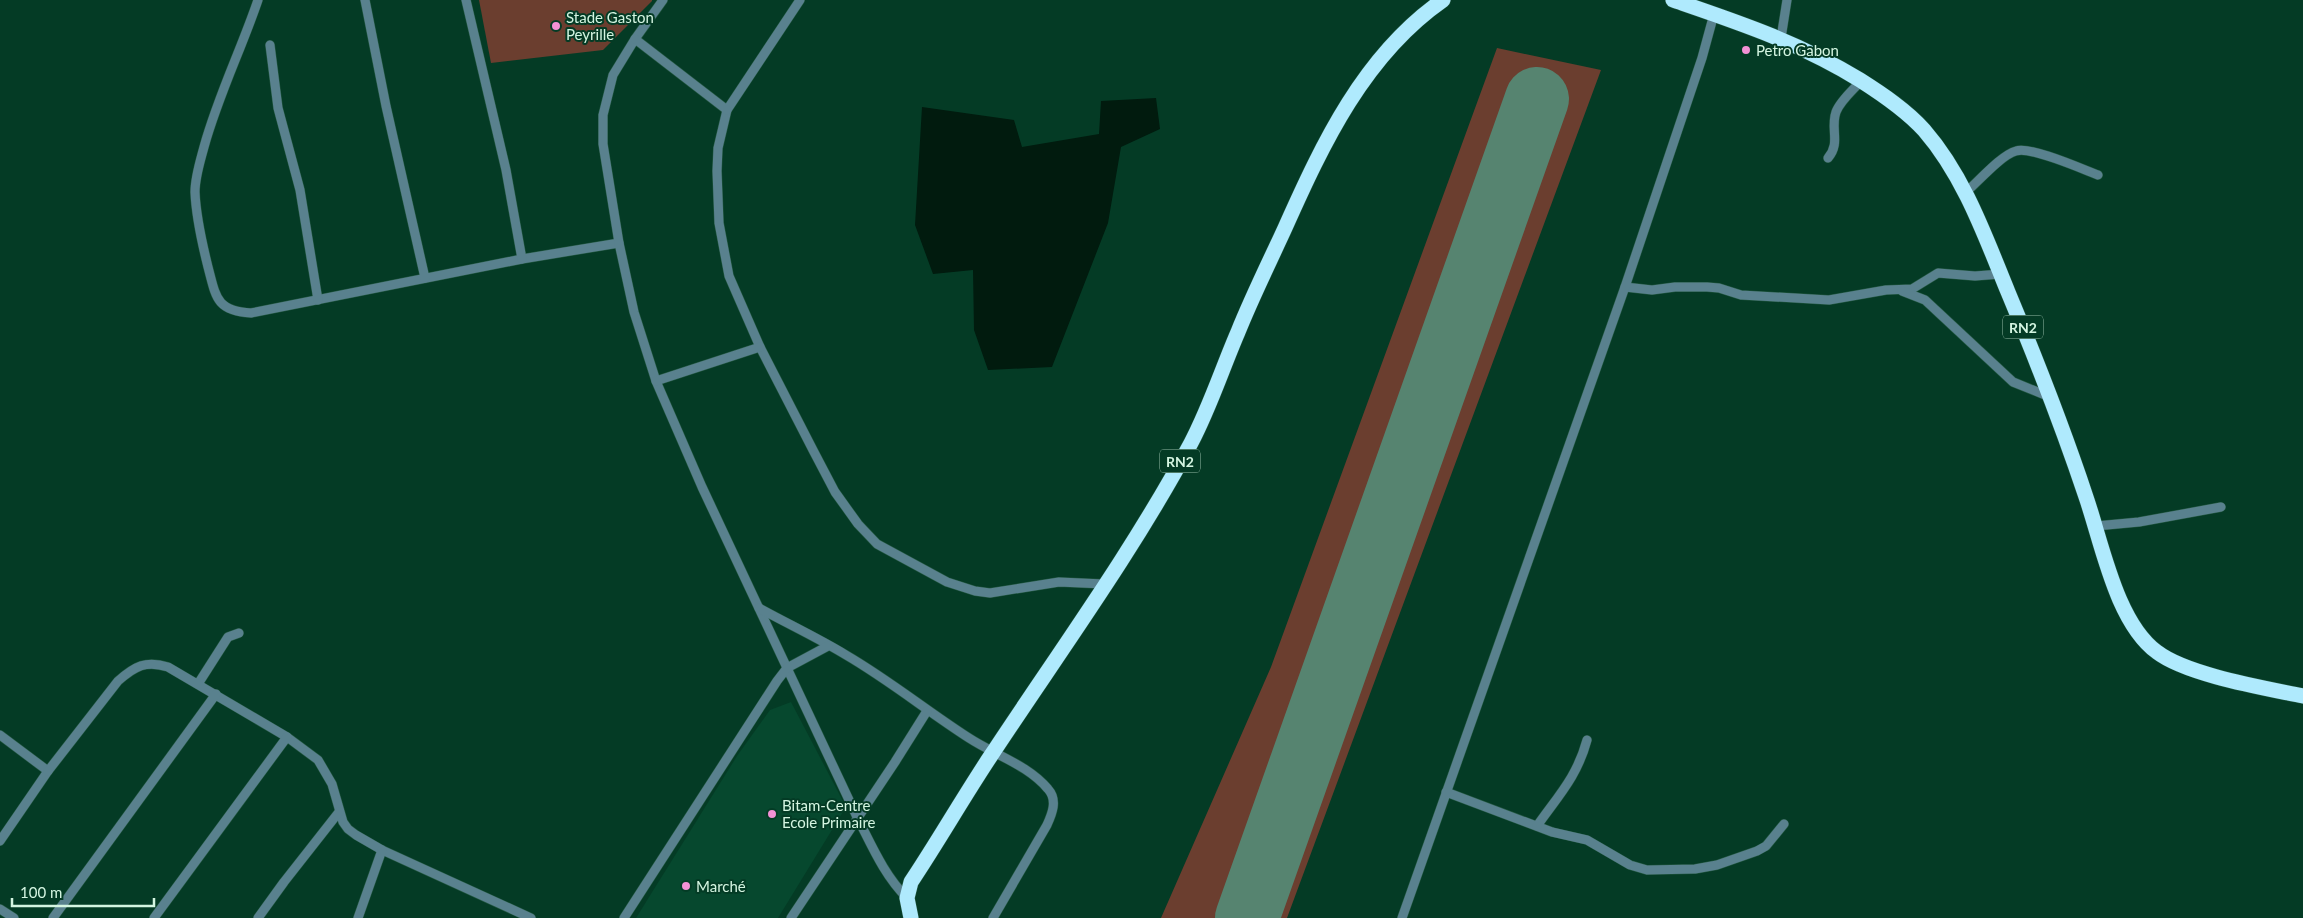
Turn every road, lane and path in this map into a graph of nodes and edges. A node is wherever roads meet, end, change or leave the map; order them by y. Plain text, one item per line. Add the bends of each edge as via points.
1 (258, 0) edge
2 (365, 0) edge
3 (466, 0) edge
4 (663, 0) edge
5 (800, 0) edge
6 (1443, 0) edge
7 (1673, 0) edge
8 (1787, 0) edge
9 (1714, 14) junction
10 (1781, 38) junction
11 (635, 39) junction
12 (270, 45) dead end
13 (1860, 81) junction
14 (727, 110) junction
15 (1828, 158) dead end
16 (2098, 175) dead end
17 (1965, 193) junction
18 (619, 243) junction
19 (522, 259) junction
20 (2001, 274) junction
21 (425, 278) junction
22 (1625, 287) junction
23 (1900, 290) junction
24 (318, 300) junction
25 (760, 347) junction
26 (656, 382) junction
27 (2050, 397) junction
28 (2221, 506) dead end
29 (2096, 526) junction
30 (1104, 584) junction
31 (759, 608) junction
32 (239, 634) dead end
33 (828, 646) junction
34 (788, 668) junction
35 (198, 684) junction
36 (216, 694) junction
37 (2303, 696) edge
38 (927, 711) junction
39 (0, 735) edge
40 (287, 737) junction
41 (1587, 740) dead end
42 (992, 752) junction
43 (48, 771) junction
44 (1446, 792) junction
45 (340, 812) junction
46 (857, 817) junction
47 (1784, 824) dead end
48 (1537, 826) junction
49 (0, 841) edge
50 (382, 850) junction
51 (907, 898) junction
52 (0, 909) edge
53 (518, 915) edge
54 (908, 917) edge
55 (14, 918) edge
56 (53, 918) edge
57 (154, 918) edge
58 (258, 918) edge
59 (358, 918) edge
60 (531, 918) edge
61 (624, 918) edge
62 (791, 918) edge
63 (993, 918) edge
64 (1402, 918) edge

1 - 24 street via 223,86 197,175 196,204 202,242 215,294 228,310 251,313
2 - 21 street
3 - 19 street via 506,170
4 - 11 street
5 - 14 street
6 - 30 highway, RN2 via 1394,42 1372,68 1336,122 1237,334 1209,407 1160,497
7 - 9 highway, RN2
8 - 10 street
9 - 10 highway, RN2
9 - 22 street
10 - 13 highway, RN2 via 1824,58
11 - 14 street
11 - 18 street via 613,76 603,115 604,144
12 - 24 street via 278,108 300,190
13 - 15 street via 1836,110 1836,145
13 - 17 highway, RN2 via 1922,128 1939,148
14 - 25 street via 718,148 719,223 729,276
16 - 17 street via 2022,149 2014,151
17 - 20 highway, RN2
18 - 19 street
18 - 26 street via 639,333
19 - 21 street
20 - 23 street via 1938,274 1912,289
20 - 27 highway, RN2
21 - 24 street
22 - 23 street via 1652,290 1707,287 1741,296 1829,300
22 - 44 street
23 - 27 street via 1925,300 2013,382
25 - 26 street
25 - 30 street via 835,492 877,544 947,582 975,591 990,593 1059,582
26 - 31 street
27 - 29 highway, RN2
28 - 29 street via 2139,522
29 - 37 highway, RN2 via 2113,582 2126,610 2141,635 2157,652 2199,671
30 - 42 highway, RN2
31 - 33 street
31 - 34 street
32 - 35 street via 228,637
33 - 34 street
33 - 38 street via 875,673
34 - 46 street
34 - 61 street via 769,692
35 - 36 street
35 - 43 street via 155,663 128,672
36 - 40 street
36 - 56 street
38 - 42 street
38 - 46 street
39 - 43 street
40 - 45 street via 318,760 326,771
40 - 57 street
41 - 48 street via 1572,778
42 - 51 highway, RN2 via 912,882
42 - 63 street via 1029,771 1049,790 1054,803 1047,825
43 - 49 street
44 - 48 street
44 - 64 street
45 - 50 street via 348,829
45 - 58 street
46 - 51 street via 883,870
46 - 62 street
47 - 48 street via 1766,846 1757,851 1717,865 1667,870 1637,867 1587,840
50 - 53 street
50 - 59 street
51 - 54 highway
52 - 55 street
53 - 60 street

